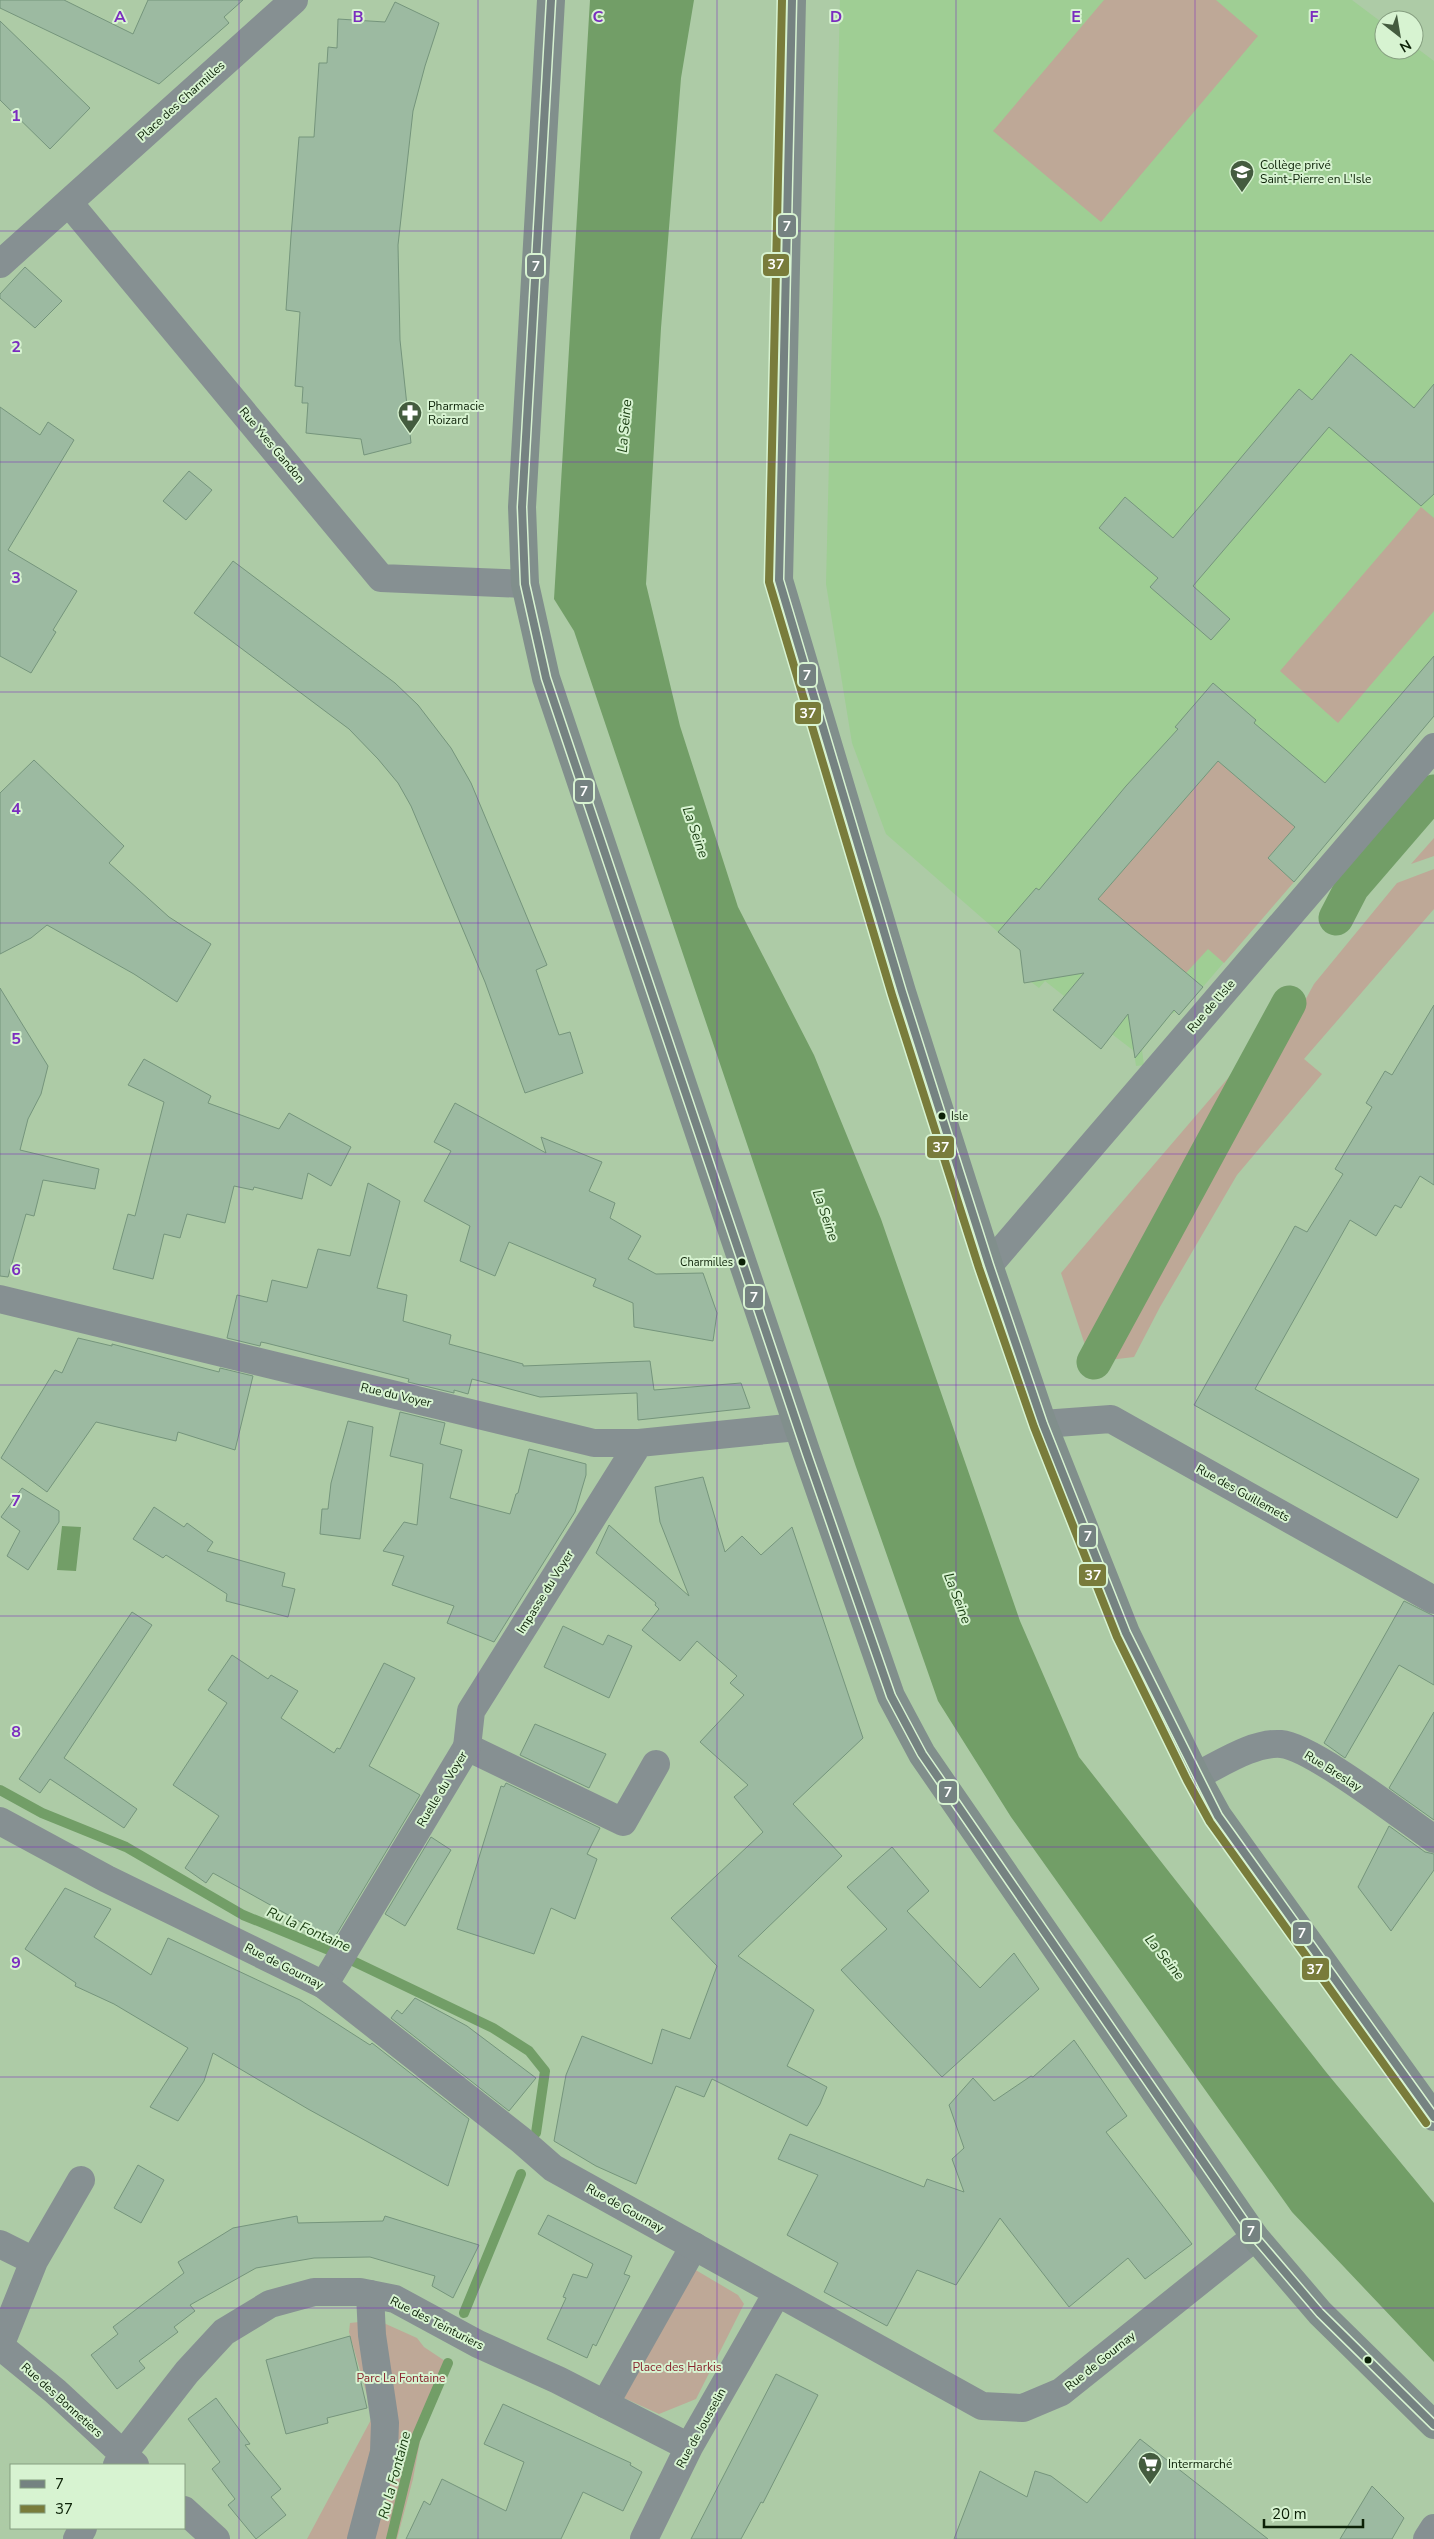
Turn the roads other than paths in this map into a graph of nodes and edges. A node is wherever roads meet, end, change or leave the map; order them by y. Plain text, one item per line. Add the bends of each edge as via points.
1 (294, 0) edge
2 (551, 0) edge
3 (792, 0) edge
4 (69, 203) junction
5 (0, 264) edge
6 (525, 584) junction
7 (1434, 747) edge
8 (989, 1265) junction
9 (0, 1299) edge
10 (1043, 1424) junction
11 (797, 1427) junction
12 (640, 1443) junction
13 (1434, 1600) edge
14 (467, 1747) junction
15 (656, 1764) dead end
16 (1196, 1776) junction
17 (0, 1821) edge
18 (1434, 1839) edge
19 (328, 1979) junction
20 (1434, 2117) edge
21 (81, 2180) dead end
22 (1255, 2237) junction
23 (0, 2244) edge
24 (694, 2246) junction
25 (34, 2261) junction
26 (777, 2292) junction
27 (370, 2294) junction
28 (0, 2346) edge
29 (606, 2404) junction
30 (1434, 2425) edge
31 (689, 2447) junction
32 (125, 2462) edge
33 (185, 2511) edge
34 (1434, 2528) edge
35 (216, 2539) edge
36 (362, 2539) edge
37 (644, 2539) edge
38 (1428, 2539) edge

1 - 4 street, Place des Charmilles
2 - 6 main road via 522,507
3 - 8 main road via 779,580 902,992
4 - 5 street, Place des Charmilles
4 - 6 street, Rue Yves Gandon via 381,578
6 - 11 main road via 546,678
7 - 8 street, Rue de l'Isle
8 - 10 main road
9 - 12 street, Rue du Voyer via 594,1443
10 - 13 street, Rue des Guillemets via 1111,1419
10 - 16 main road via 1126,1633
11 - 12 street, Rue du Voyer
11 - 22 main road via 891,1696 922,1754
12 - 14 street, Impasse du Voyer via 471,1711
14 - 15 street, Ruelle du Voyer via 623,1822
14 - 19 street, Ruelle du Voyer
16 - 18 street, Rue Breslay via 1254,1748 1282,1744 1313,1755
16 - 20 main road via 1218,1816
17 - 19 street, Rue de Gournay via 107,1879
19 - 24 street, Rue de Gournay via 553,2168
21 - 25 street, Rue des Bonnetiers
22 - 26 street, Rue de Gournay via 1061,2392 1023,2408 982,2406
22 - 30 main road via 1320,2313
23 - 25 street
24 - 26 street, Rue de Gournay
24 - 29 street
25 - 28 street, Rue des Bonnetiers
26 - 31 street, Rue de Jousselin
27 - 29 street, Rue des Teinturiers via 395,2299 468,2339
27 - 32 street, Rue des Teinturiers via 314,2292 270,2304 224,2332 187,2372
27 - 36 street via 372,2335 385,2423 384,2452
28 - 32 street, Rue des Bonnetiers via 55,2391
29 - 31 street, Rue des Teinturiers
31 - 37 street, Rue de Jousselin
33 - 35 street
34 - 38 street

